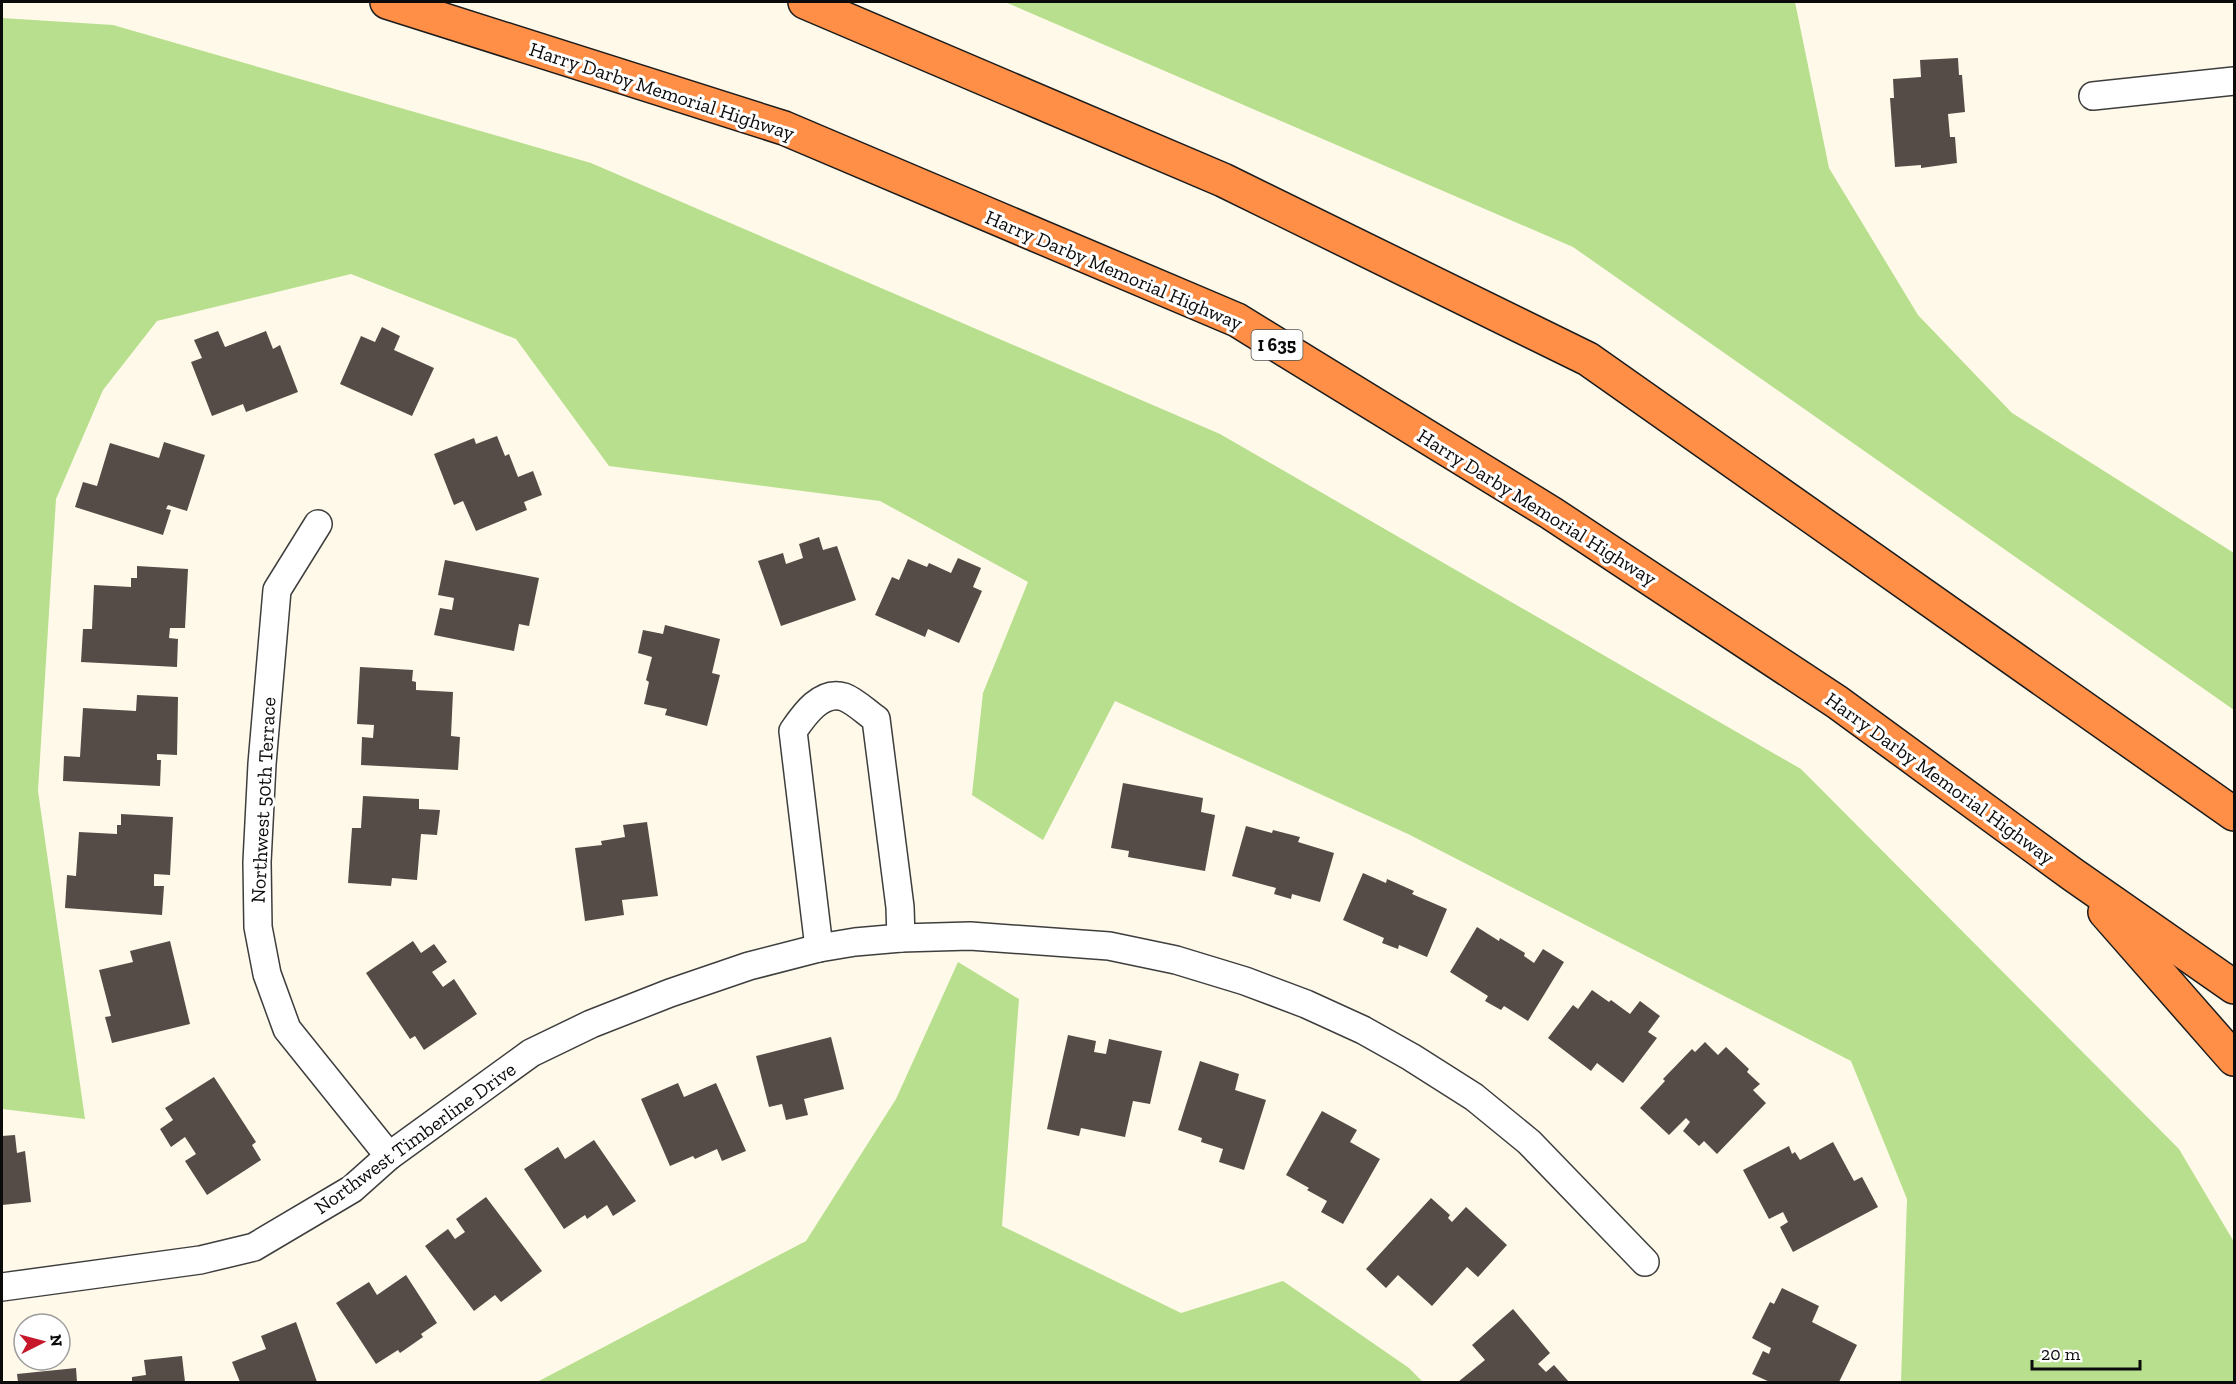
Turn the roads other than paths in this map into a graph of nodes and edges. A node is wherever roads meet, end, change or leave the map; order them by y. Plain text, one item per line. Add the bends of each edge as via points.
1 (387, 2) edge
2 (805, 2) edge
3 (2235, 81) edge
4 (2093, 96) dead end
5 (318, 524) dead end
6 (2235, 814) edge
7 (2072, 874) junction
8 (901, 938) junction
9 (819, 948) junction
10 (2235, 987) edge
11 (2235, 1059) edge
12 (389, 1156) junction
13 (1645, 1262) dead end
14 (2, 1287) edge

1 - 7 highway, Harry Darby Memorial Highway / I 635 via 784,129 1237,321 1601,545 1837,702
2 - 6 highway via 1223,180 1588,359
3 - 4 street
5 - 12 street, Northwest 50th Terrace via 277,590 262,764 258,927 267,974 287,1029
7 - 10 highway
7 - 11 highway
8 - 9 street, Northwest Timberline Drive
8 - 9 street via 876,719 845,697 828,697 807,711 793,731
8 - 13 street, Northwest Timberline Drive via 970,936 1109,946 1176,960 1306,1004 1411,1057 1474,1097 1529,1142
9 - 12 street, Northwest Timberline Drive via 670,993 531,1053
12 - 14 street, Northwest Timberline Drive via 352,1189 254,1247 200,1260

